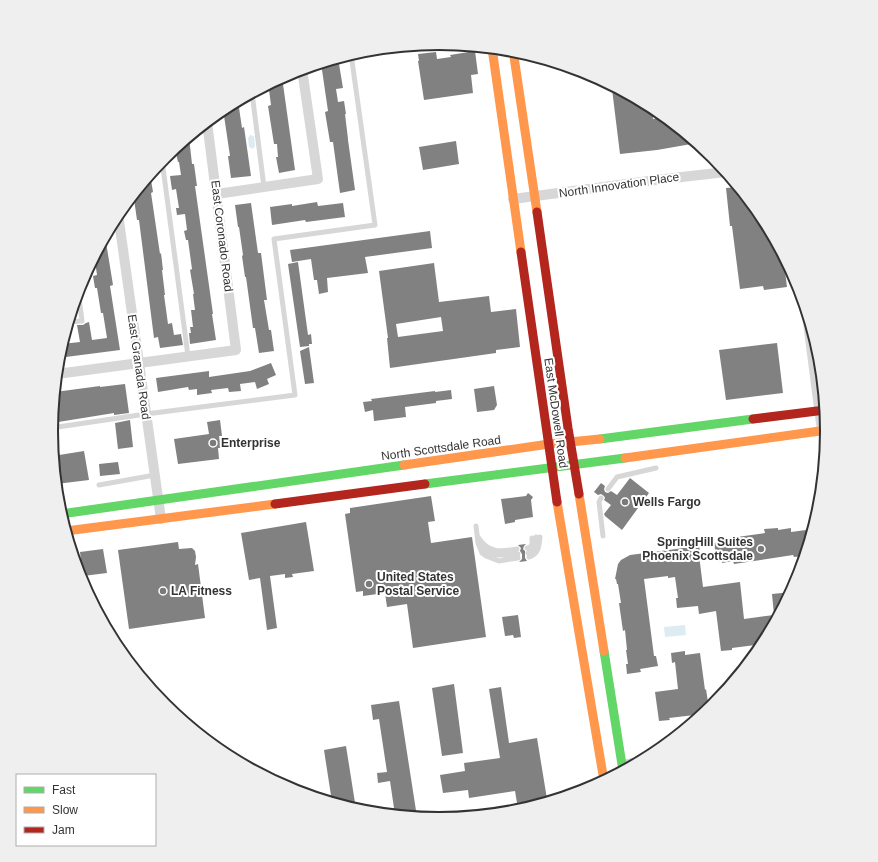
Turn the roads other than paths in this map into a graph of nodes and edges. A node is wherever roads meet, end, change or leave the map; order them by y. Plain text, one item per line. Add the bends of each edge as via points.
1 (493, 54) edge
2 (514, 57) edge
3 (352, 60) edge
4 (303, 75) edge
5 (253, 99) edge
6 (208, 128) edge
7 (163, 169) edge
8 (718, 173) edge
9 (264, 187) junction
10 (217, 194) junction
11 (535, 196) junction
12 (513, 199) junction
13 (119, 223) edge
14 (80, 304) edge
15 (74, 321) edge
16 (188, 356) junction
17 (138, 363) junction
18 (62, 373) edge
19 (819, 411) edge
20 (146, 414) junction
21 (58, 427) edge
22 (820, 432) edge
23 (571, 442) junction
24 (549, 444) junction
25 (574, 465) junction
26 (552, 467) junction
27 (656, 468) dead end
28 (155, 475) junction
29 (99, 485) dead end
30 (608, 489) dead end
31 (601, 498) dead end
32 (159, 500) junction
33 (67, 513) edge
34 (161, 519) junction
35 (476, 526) dead end
36 (71, 530) edge
37 (477, 536) junction
38 (603, 536) dead end
39 (536, 537) joint
40 (600, 692) junction
41 (621, 765) edge
42 (604, 775) edge

1 - 12 main road, East McDowell Road
2 - 11 main road, East McDowell Road
3 - 20 lane via 375,225 274,239 295,395
4 - 9 street via 318,179
5 - 9 lane
6 - 10 street, East Coronado Road
7 - 16 lane
8 - 11 street, North Innovation Place
9 - 10 street
10 - 16 street, East Coronado Road via 236,350
11 - 12 street, North Innovation Place
11 - 23 main road, East McDowell Road
12 - 24 main road, East McDowell Road
13 - 17 street, East Granada Road
14 - 15 lane via 82,320
16 - 17 street
17 - 18 street
17 - 20 street, East Granada Road
19 - 23 main road, North Scottsdale Road
20 - 21 lane
20 - 28 street, East Granada Road
22 - 25 main road
23 - 24 main road, North Scottsdale Road
23 - 25 main road, East McDowell Road
24 - 26 main road, East McDowell Road
24 - 32 main road, North Scottsdale Road
25 - 26 main road
25 - 40 main road, East McDowell Road
26 - 34 main road
26 - 40 main road, East McDowell Road via 574,604
27 - 30 lane via 616,477
28 - 29 lane
28 - 32 street, East Granada Road
31 - 38 lane via 599,502
32 - 33 main road, North Scottsdale Road
32 - 34 street, East Granada Road
34 - 36 main road
35 - 37 lane
37 - 37 lane via 493,550 518,554 496,560 482,553
39 - 39 lane via 538,549 533,556 528,552
40 - 41 main road, East McDowell Road
40 - 42 main road, East McDowell Road

